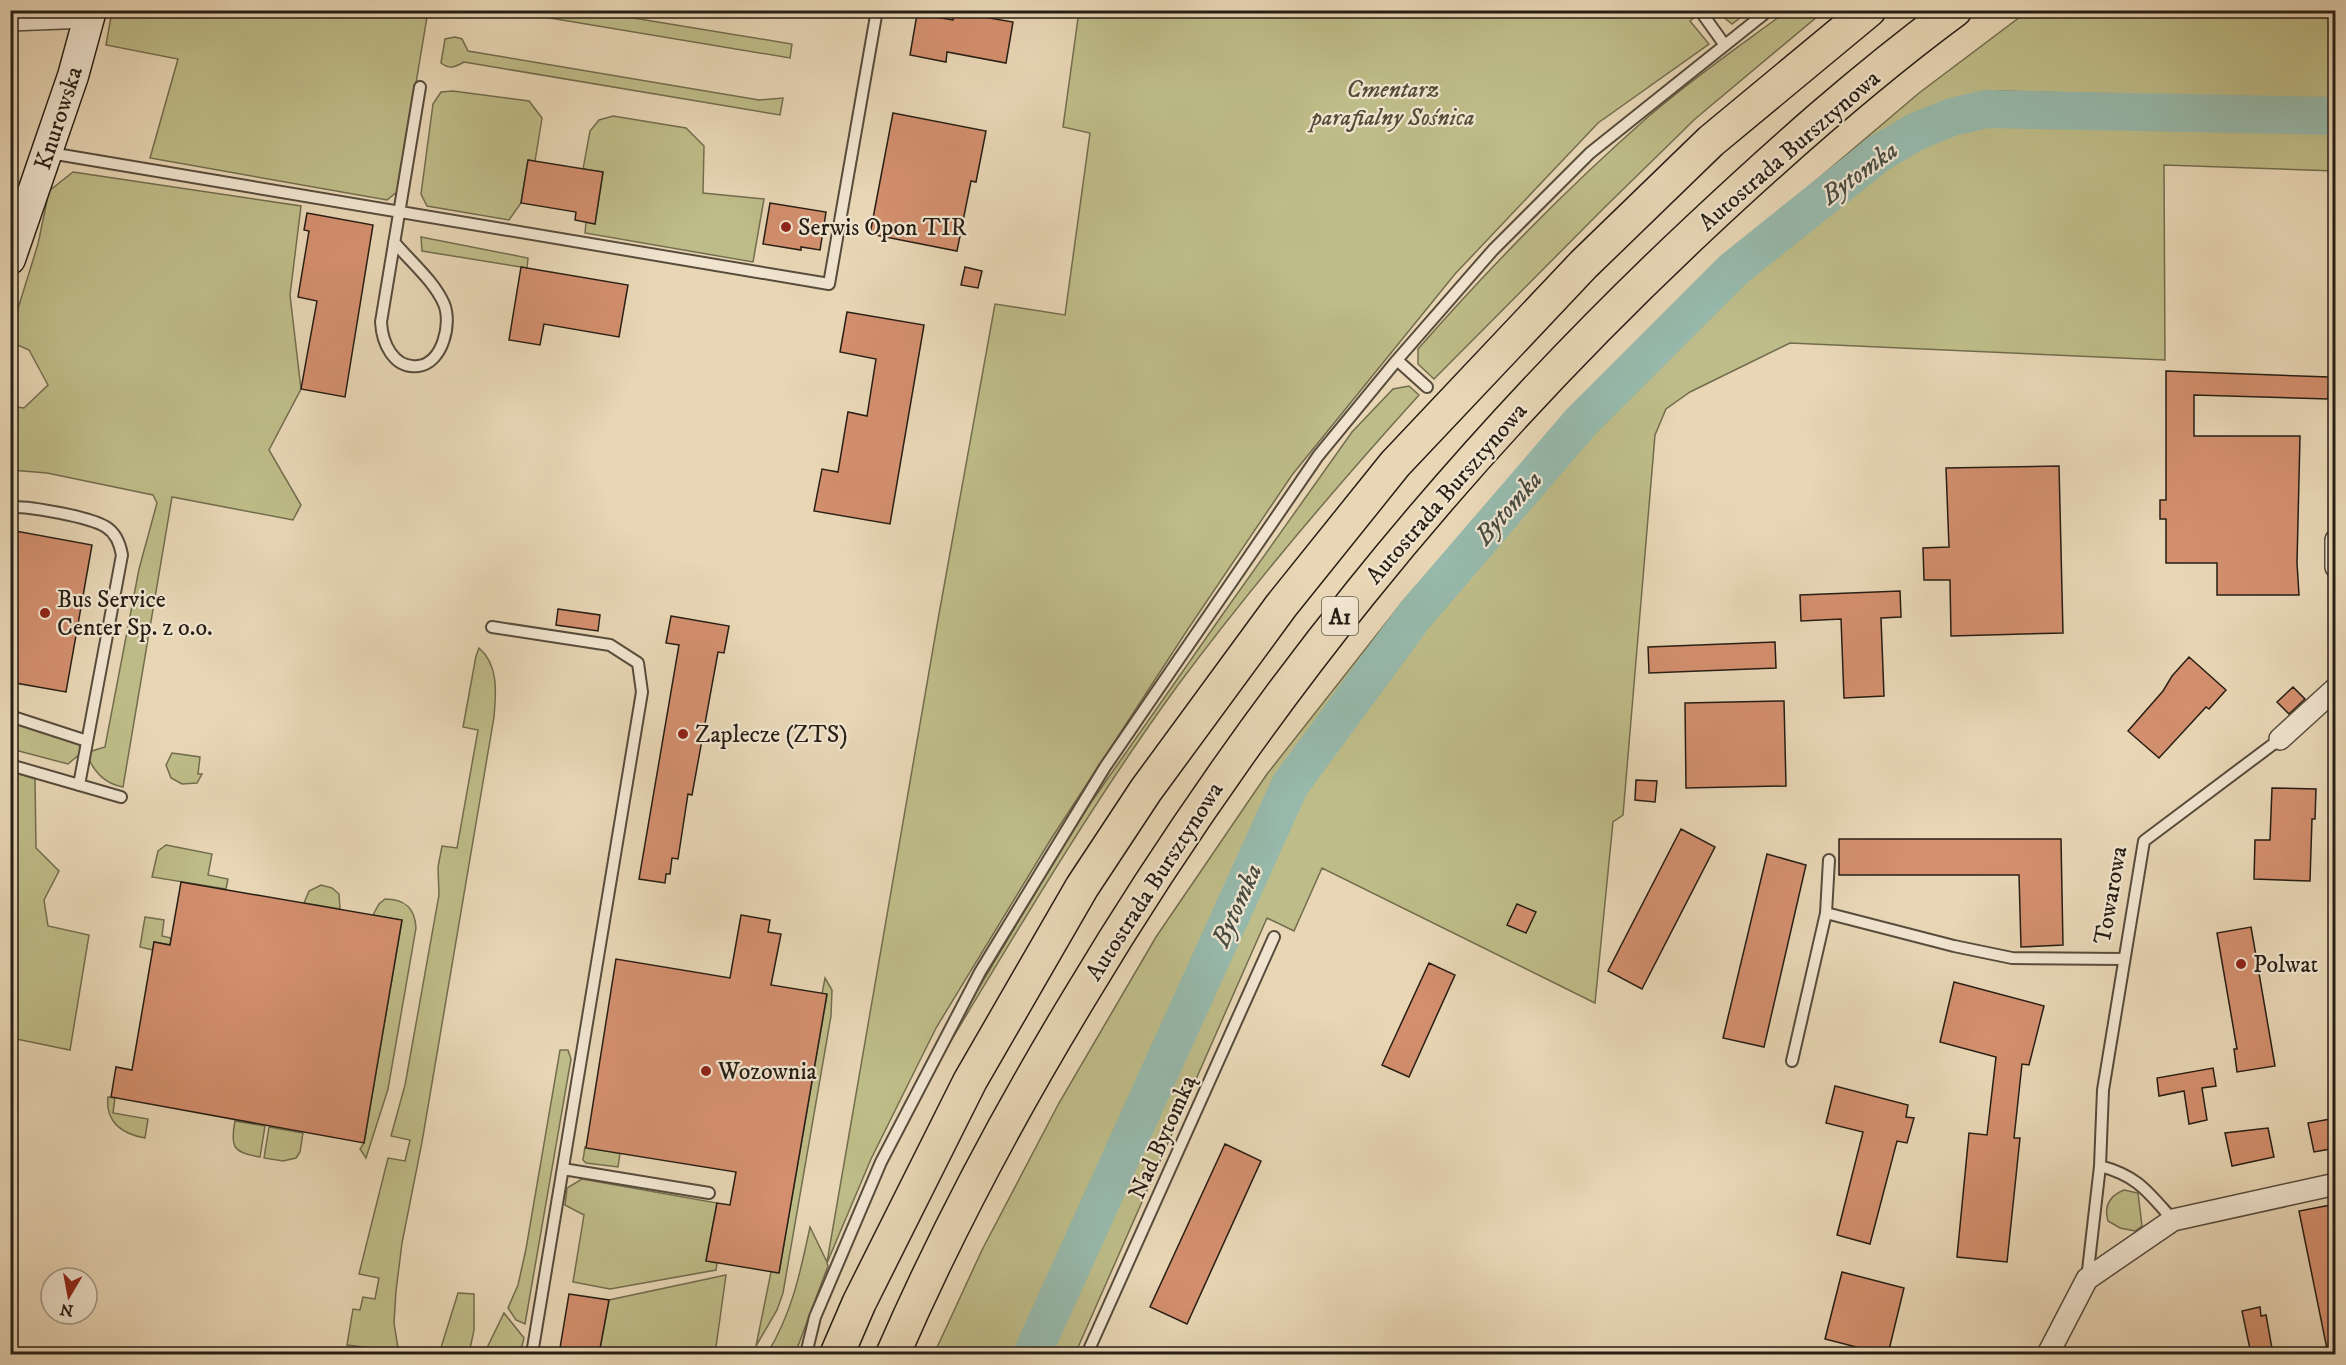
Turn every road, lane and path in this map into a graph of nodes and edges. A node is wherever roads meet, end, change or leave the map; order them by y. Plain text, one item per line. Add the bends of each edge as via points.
1 (877, 10) edge
2 (1769, 10) edge
3 (1869, 10) edge
4 (1955, 10) edge
5 (90, 14) edge
6 (1704, 16) dead end
7 (10, 20) edge
8 (1725, 44) junction
9 (420, 87) dead end
10 (47, 152) junction
11 (399, 211) junction
12 (394, 243) junction
13 (10, 259) edge
14 (1397, 360) junction
15 (1427, 387) dead end
16 (10, 507) edge
17 (2336, 540) edge
18 (2336, 567) edge
19 (492, 627) dead end
20 (2336, 688) edge
21 (10, 716) edge
22 (2280, 739) joint
23 (87, 741) junction
24 (10, 765) edge
25 (80, 785) junction
26 (122, 797) dead end
27 (1829, 860) dead end
28 (1826, 913) junction
29 (1274, 938) dead end
30 (2124, 959) junction
31 (1792, 1061) dead end
32 (2100, 1166) junction
33 (563, 1169) junction
34 (2336, 1184) edge
35 (709, 1193) dead end
36 (2174, 1220) junction
37 (2087, 1279) junction
38 (532, 1354) edge
39 (806, 1354) edge
40 (837, 1354) edge
41 (893, 1354) edge
42 (1087, 1354) edge
43 (2048, 1354) edge

1 - 11 lane via 829,284
2 - 8 lane
3 - 40 highway, A1 via 1711,141 1584,264 1395,464 1281,606 1146,790 1076,897 970,1081
4 - 41 highway, Autostrada Bursztynowa / A1 via 1759,172 1620,303 1449,484 1326,634 1211,792 1128,916 1024,1090
5 - 7 street
5 - 10 street, Knurowska
6 - 8 lane
8 - 14 lane via 1590,153 1493,250
9 - 11 lane
10 - 11 lane
10 - 13 street, Knurowska
11 - 12 lane
12 - 12 lane via 381,337 388,352 402,363 418,366 430,361 440,348 447,317 434,287
14 - 15 lane
14 - 39 lane via 1318,456 1249,554 1106,767 980,972 881,1162 815,1317
16 - 23 lane via 90,520 108,528 119,542 122,555
17 - 18 street
19 - 33 lane via 610,645 638,663 642,692
20 - 22 street, Towarowa
21 - 23 lane
22 - 30 lane, Towarowa via 2144,842
23 - 25 lane
24 - 25 lane
25 - 26 lane
27 - 28 lane
28 - 30 lane via 2012,958
28 - 31 lane
29 - 42 lane, Nad Bytomką
30 - 32 lane, Towarowa via 2103,1089
32 - 36 lane via 2139,1182
32 - 37 lane, Towarowa
33 - 35 lane
33 - 38 lane
34 - 36 street, Towarowa
36 - 37 street, Towarowa
37 - 43 street, Towarowa

